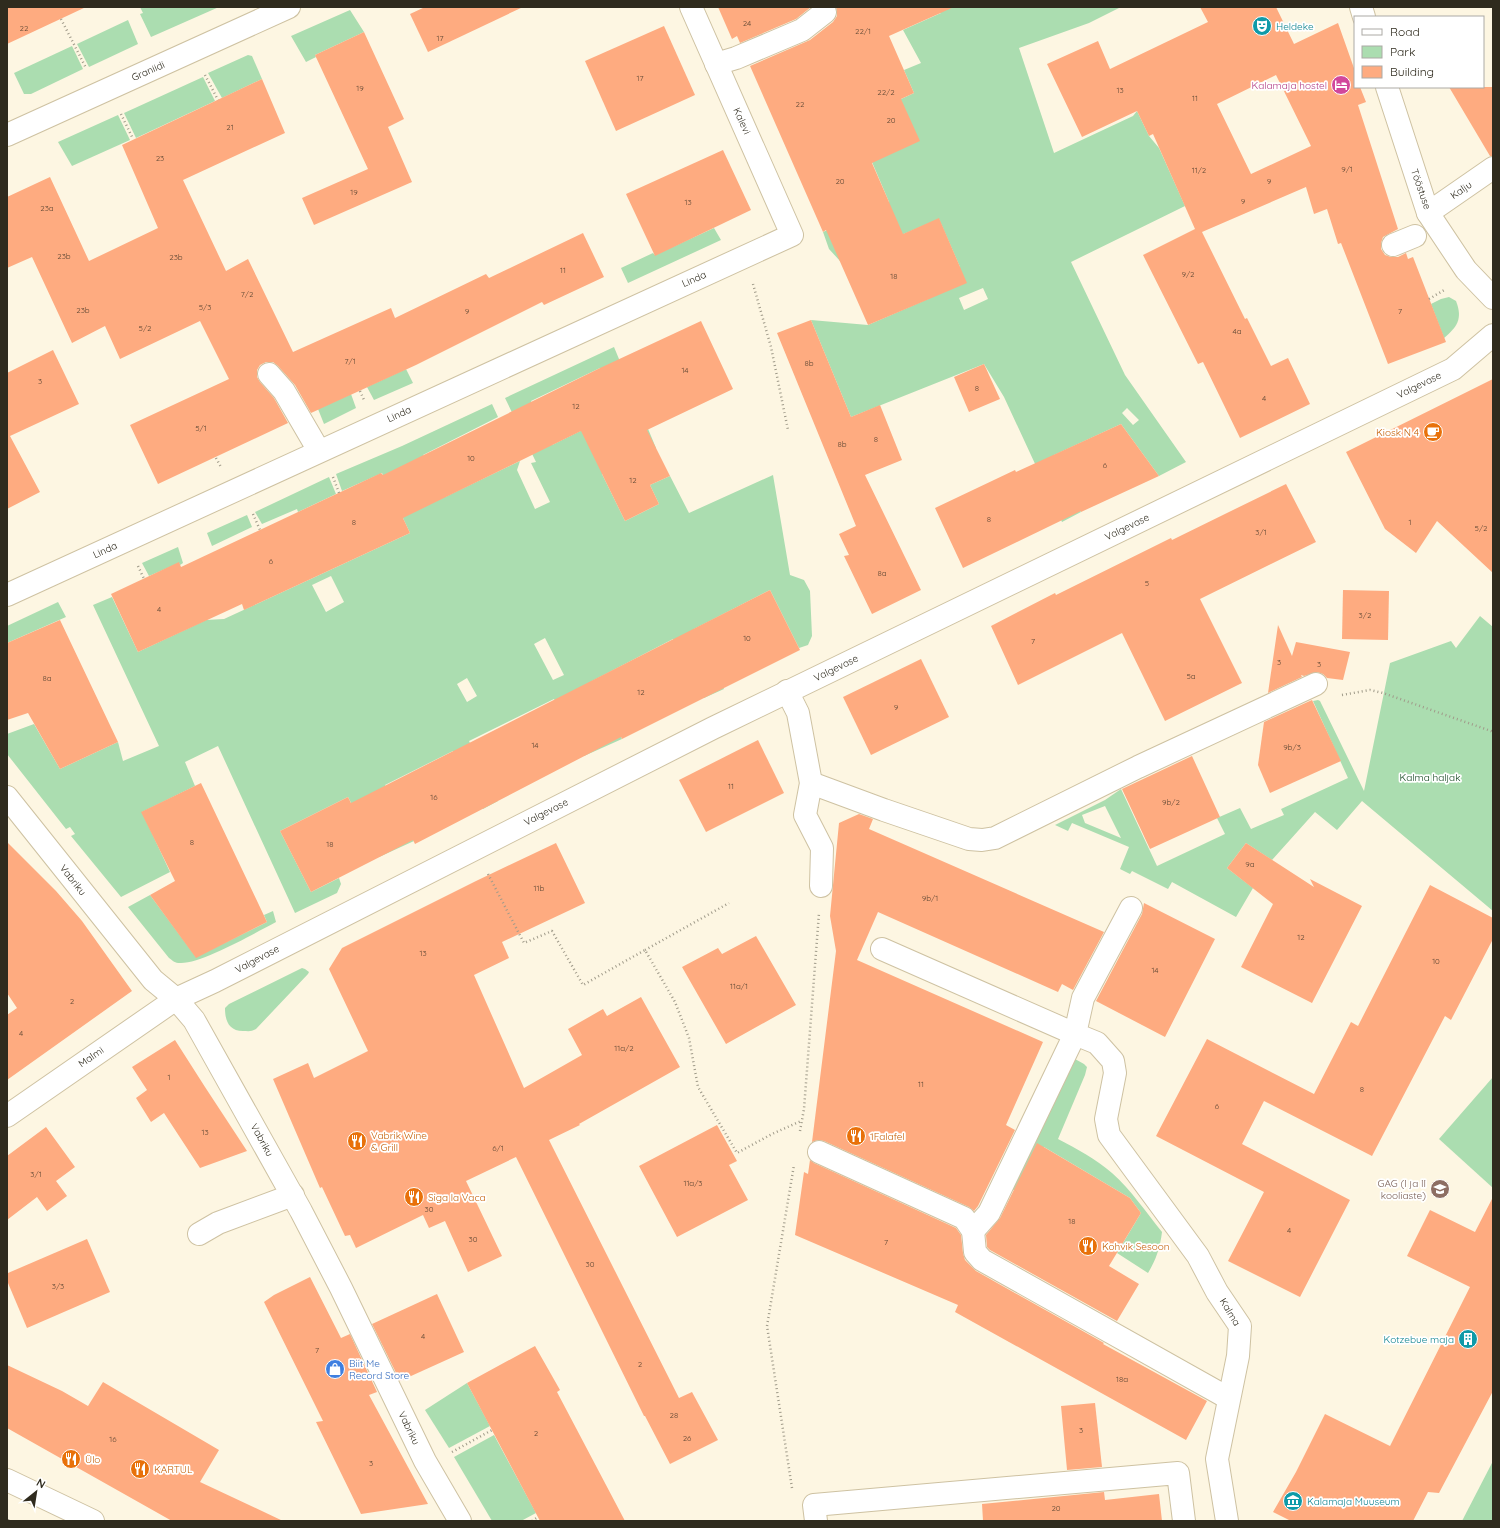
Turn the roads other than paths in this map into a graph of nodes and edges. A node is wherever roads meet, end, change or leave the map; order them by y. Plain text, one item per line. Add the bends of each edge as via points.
1 (289, 7) edge
2 (691, 7) edge
3 (825, 12) dead end
4 (716, 64) junction
5 (1387, 88) edge
6 (10, 128) edge
7 (1493, 168) edge
8 (1428, 213) junction
9 (792, 235) joint
10 (1415, 236) dead end
11 (1393, 245) dead end
12 (1493, 298) edge
13 (1493, 335) edge
14 (269, 374) dead end
15 (319, 451) junction
16 (7, 595) edge
17 (1316, 684) road end
18 (788, 691) junction
19 (811, 783) junction
20 (7, 797) edge
21 (821, 886) road end
22 (1131, 908) dead end
23 (882, 949) dead end
24 (176, 999) junction
25 (1075, 1034) junction
26 (7, 1116) edge
27 (819, 1152) dead end
28 (292, 1195) junction
29 (973, 1231) junction
30 (199, 1234) dead end
31 (1228, 1398) junction
32 (7, 1480) edge
33 (815, 1513) edge
34 (93, 1521) edge
35 (460, 1521) edge
36 (1184, 1521) edge
37 (1227, 1521) edge

1 - 6 street, Graniidi
2 - 4 street, Kalevi
3 - 4 street via 802,30
4 - 9 street, Kalevi
5 - 8 street, Tööstuse
7 - 8 street, Kalju
8 - 12 street, Tööstuse via 1466,270
9 - 15 street, Linda
10 - 11 street
13 - 18 street, Valgevase via 1453,369
14 - 15 street via 284,391
15 - 16 street, Linda
17 - 19 street via 1138,767 995,838 969,839
18 - 19 street via 798,713
18 - 24 street, Valgevase
19 - 21 street via 805,815 822,848
20 - 24 street, Vabriku via 152,980
22 - 25 street via 1083,998
23 - 25 street
24 - 26 street, Malmi
24 - 28 street, Vabriku via 194,1020
25 - 29 street via 989,1213
25 - 31 street, Kalma via 1096,1043 1113,1061 1115,1073 1106,1119 1110,1135 1198,1256 1217,1292 1240,1326 1238,1356
27 - 29 street via 964,1218
28 - 30 street via 218,1223
28 - 35 street, Vabriku via 341,1288 425,1460
29 - 31 street via 975,1252 982,1260
31 - 37 street, Kalma via 1217,1459
32 - 34 street
33 - 36 street via 1178,1473

